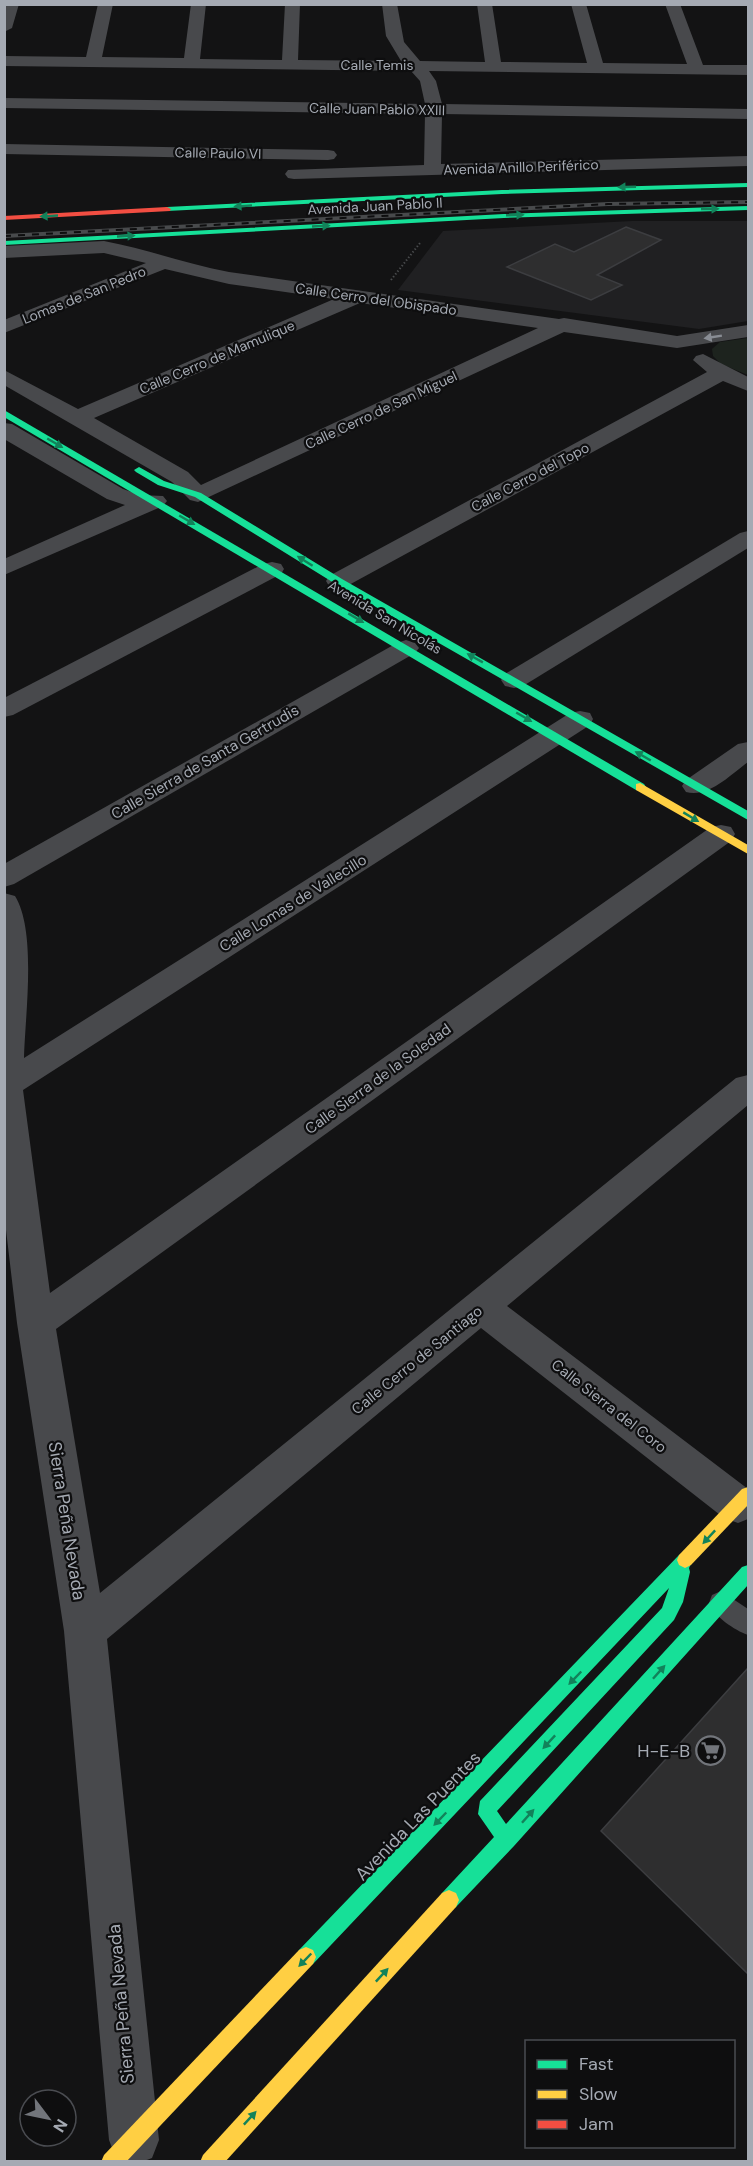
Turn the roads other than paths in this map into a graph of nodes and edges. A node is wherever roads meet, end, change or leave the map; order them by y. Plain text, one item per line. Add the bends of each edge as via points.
1 (12, 4) edge
2 (106, 4) edge
3 (199, 4) edge
4 (293, 4) edge
5 (389, 4) edge
6 (484, 4) edge
7 (578, 4) edge
8 (672, 4) edge
9 (4, 28) edge
10 (4, 61) edge
11 (93, 62) junction
12 (191, 63) junction
13 (290, 64) junction
14 (415, 65) junction
15 (494, 66) junction
16 (597, 69) junction
17 (697, 70) junction
18 (748, 70) edge
19 (4, 103) edge
20 (435, 110) junction
21 (748, 114) edge
22 (4, 149) edge
23 (748, 161) edge
24 (432, 164) junction
25 (294, 174) dead end
26 (748, 185) edge
27 (748, 208) edge
28 (4, 219) edge
29 (4, 243) edge
30 (4, 252) edge
31 (163, 263) junction
32 (366, 298) junction
33 (564, 324) junction
34 (4, 327) edge
35 (748, 331) edge
36 (676, 342) junction
37 (722, 373) junction
38 (4, 376) edge
39 (748, 385) edge
40 (4, 392) edge
41 (4, 413) edge
42 (78, 417) junction
43 (53, 421) dead end
44 (4, 429) edge
45 (29, 443) junction
46 (4, 453) edge
47 (122, 460) dead end
48 (151, 491) junction
49 (198, 495) junction
50 (748, 538) edge
51 (4, 568) edge
52 (272, 569) junction
53 (338, 581) junction
54 (406, 648) junction
55 (514, 680) junction
56 (4, 709) edge
57 (568, 728) junction
58 (748, 750) edge
59 (696, 786) junction
60 (748, 816) edge
61 (721, 834) junction
62 (748, 850) edge
63 (4, 877) edge
64 (4, 903) edge
65 (6, 1084) junction
66 (748, 1087) edge
67 (481, 1307) junction
68 (36, 1323) junction
69 (743, 1499) edge
70 (683, 1565) junction
71 (748, 1573) edge
72 (721, 1603) junction
73 (748, 1623) edge
74 (85, 1631) junction
75 (507, 1839) junction
76 (122, 2151) edge
77 (210, 2162) edge

1 - 9 street
2 - 11 street
3 - 12 street
4 - 13 street
5 - 14 street via 396,42
6 - 15 street
7 - 16 street
8 - 17 street
10 - 11 street, Calle Temis
11 - 12 street, Calle Temis
12 - 13 street, Calle Temis
13 - 14 street, Calle Temis
14 - 15 street, Calle Temis
14 - 20 street via 428,80
15 - 16 street, Calle Temis
16 - 17 street, Calle Temis
17 - 18 street, Calle Temis
19 - 20 street, Calle Juan Pablo XXIII
20 - 21 street, Calle Juan Pablo XXIII
20 - 24 street
22 - 24 street, Calle Paulo VI
23 - 24 street, Avenida Anillo Periférico
24 - 25 street, Avenida Anillo Periférico
26 -> 28 street, Avenida Juan Pablo II via 501,192
29 -> 27 street, Avenida Juan Pablo II via 659,209
30 - 31 street, Calle Cerro del Obispado via 104,247
31 - 32 street, Calle Cerro del Obispado via 229,278
31 - 34 street, Lomas de San Pedro
32 - 33 street, Calle Cerro del Obispado
32 - 42 street, Calle Cerro de Mamulique
33 - 36 street, Calle Cerro del Obispado
33 - 49 street, Calle Cerro de San Miguel
35 -> 36 street, Calle Cerro del Obispado
36 - 37 street
37 - 39 street
37 - 53 street, Calle Cerro del Topo
38 - 42 street
40 - 43 street
41 -> 48 street, Avenida San Nicolás
42 - 49 street via 180,477
44 - 45 street
45 - 46 street
45 - 48 street via 115,494 138,502
47 - 48 street, Avenida San Nicolás
48 - 49 street, Avenida San Nicolás
48 - 51 street
48 -> 52 street, Avenida San Nicolás
53 -> 49 street, Avenida San Nicolás
50 - 55 street
52 -> 54 street, Avenida San Nicolás
52 - 56 street
55 -> 53 street, Avenida San Nicolás
54 -> 57 street, Avenida San Nicolás
54 - 63 street, Calle Sierra de Santa Gertrudis
55 - 57 street, Avenida San Nicolás
59 -> 57 street, Avenida San Nicolás
57 -> 61 street, Avenida San Nicolás
57 - 65 street, Calle Lomas de Vallecillo
58 - 59 street
59 - 60 street, Avenida San Nicolás
61 - 62 street, Avenida San Nicolás
61 - 68 street, Calle Sierra de la Soledad
64 - 65 street, Sierra Peña Nevada via 10,925 12,964
65 - 68 street, Sierra Peña Nevada
66 - 67 street, Calle Cerro de Santiago
67 - 69 street, Calle Sierra del Coro
67 - 74 street, Calle Cerro de Santiago
68 - 74 street, Sierra Peña Nevada
69 -> 70 street, Avenida Las Puentes
70 -> 75 street via 668,1614 487,1808 487,1814
70 -> 76 street, Avenida Las Puentes
71 - 72 street
72 - 73 lane
75 -> 72 street
74 - 76 street, Sierra Peña Nevada
77 -> 75 street

